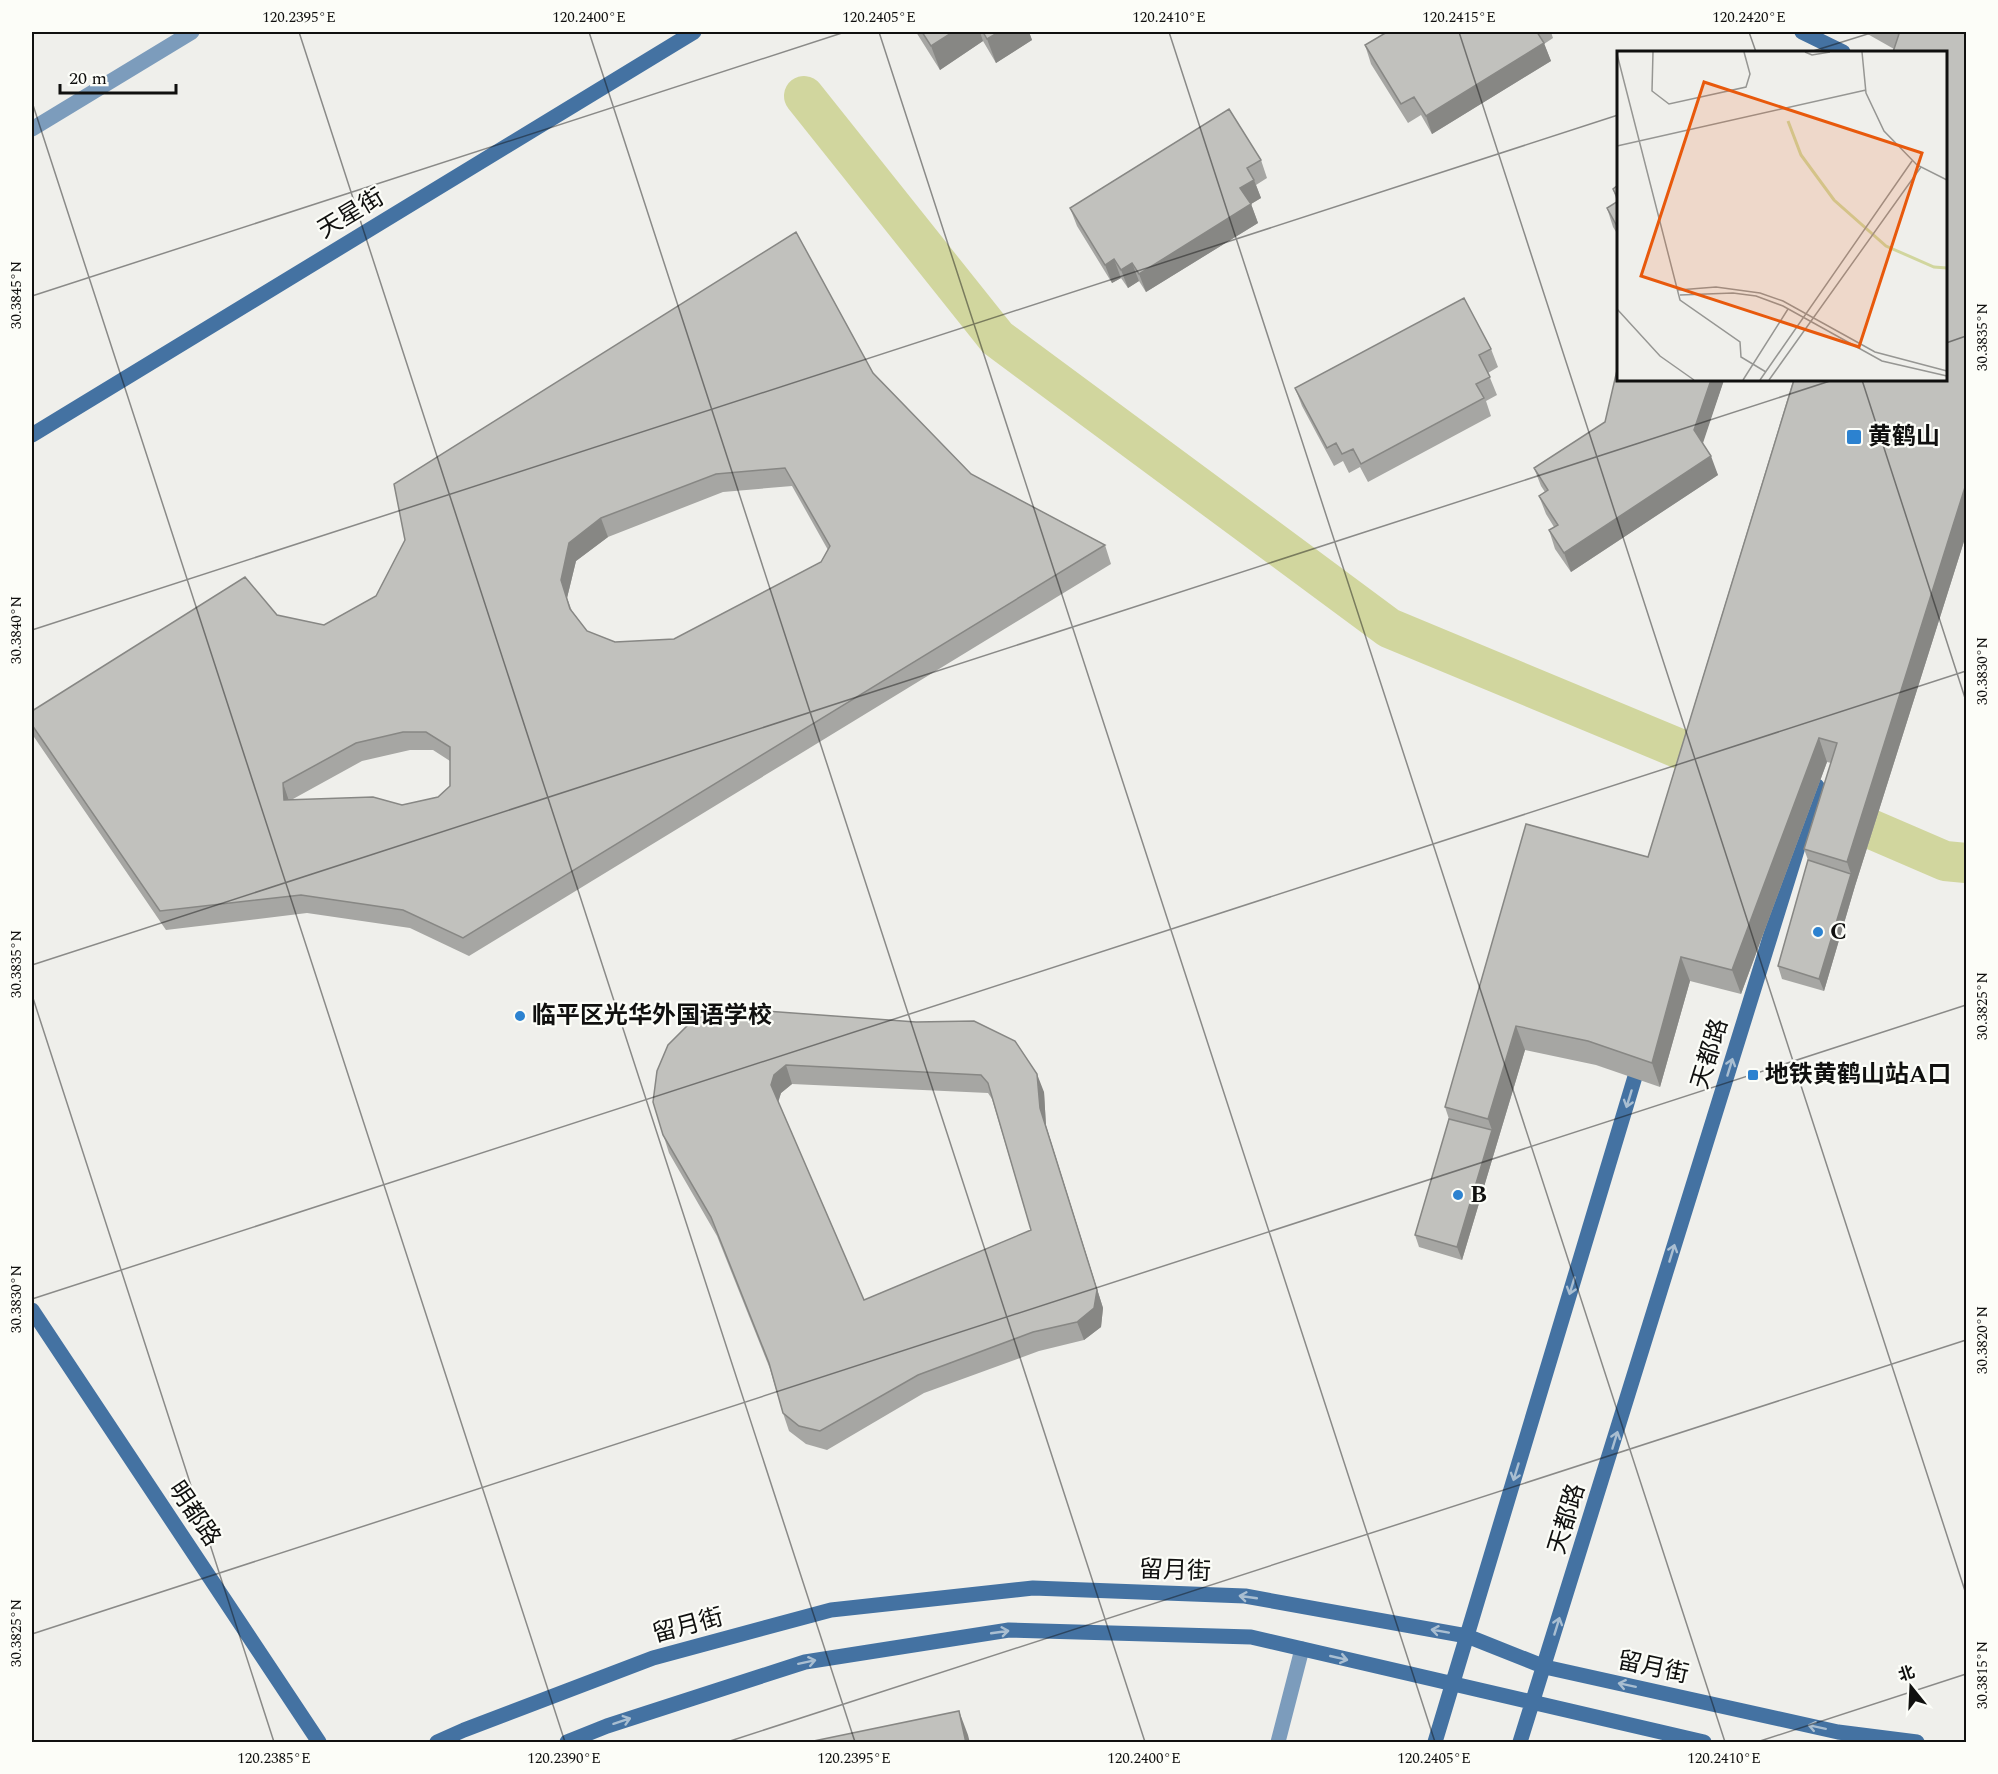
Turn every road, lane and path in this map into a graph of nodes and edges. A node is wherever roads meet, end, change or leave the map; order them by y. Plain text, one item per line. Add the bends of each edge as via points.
1 (192, 32) edge
2 (694, 32) edge
3 (1802, 32) edge
4 (1841, 51) edge
5 (32, 129) edge
6 (32, 435) edge
7 (1820, 776) edge
8 (1646, 1042) edge
9 (32, 1310) edge
10 (1467, 1636) junction
11 (1302, 1649) junction
12 (1545, 1667) junction
13 (1452, 1684) junction
14 (1533, 1702) junction
15 (319, 1743) edge
16 (438, 1743) edge
17 (567, 1743) edge
18 (1278, 1743) edge
19 (1435, 1743) edge
20 (1520, 1743) edge
21 (1704, 1743) edge
22 (1917, 1743) edge

1 - 5 street
2 - 6 street, 天星街
3 - 4 street
12 -> 7 street, 天都路
8 -> 10 street
9 - 15 street, 明都路
10 - 12 street, 留月街
10 - 13 street
10 -> 16 street, 留月街 via 1245,1596 1033,1588 831,1610 653,1658
11 -> 13 street
17 -> 11 street via 607,1726 805,1662 1009,1630 1251,1637
11 - 18 street
12 - 14 street, 天都路
22 -> 12 street, 留月街 via 1838,1732
13 - 14 street
13 - 19 street
14 - 20 street, 天都路
14 - 21 street

